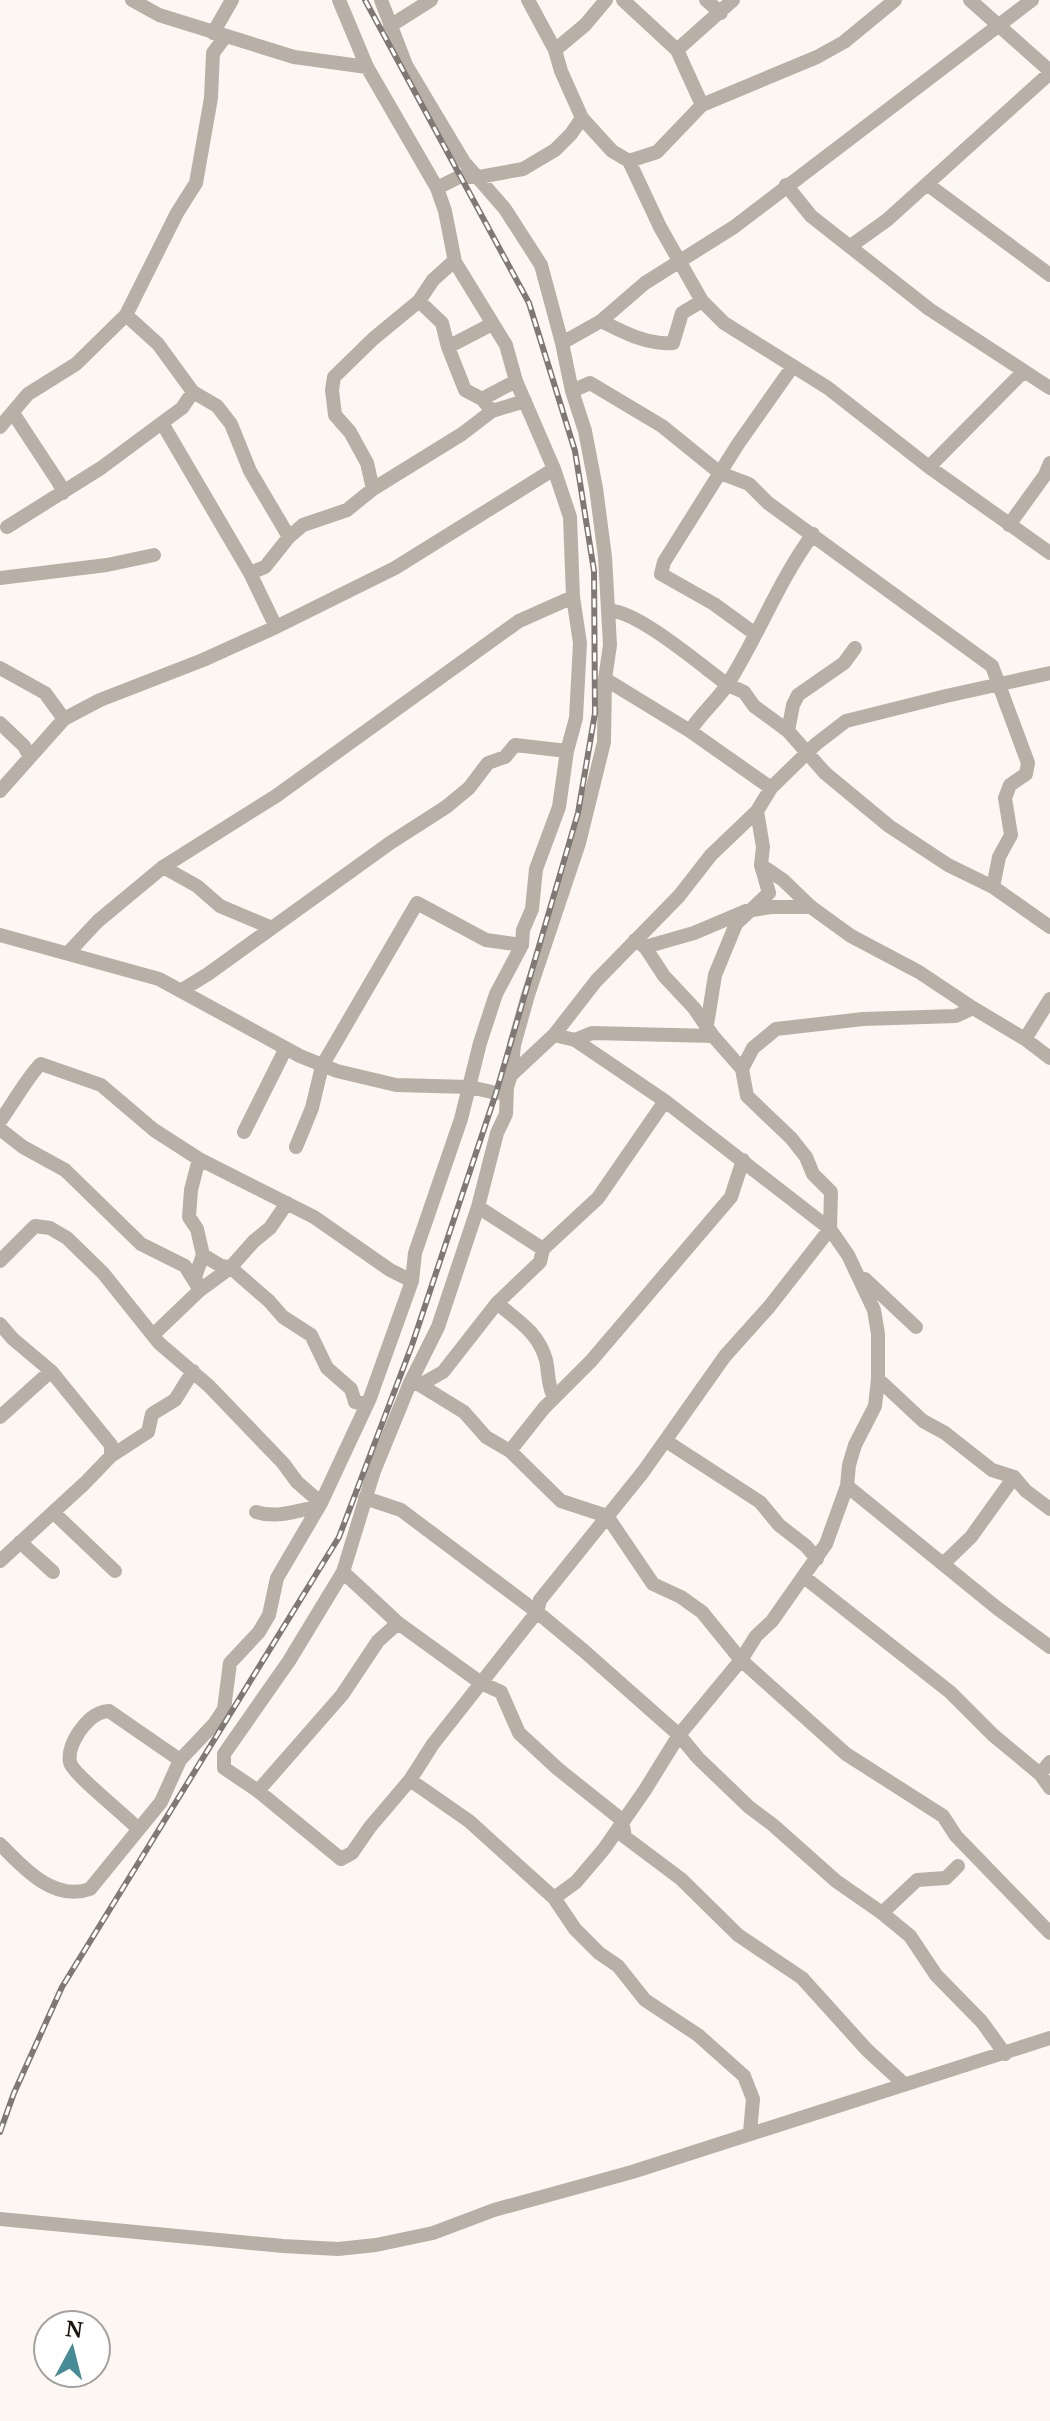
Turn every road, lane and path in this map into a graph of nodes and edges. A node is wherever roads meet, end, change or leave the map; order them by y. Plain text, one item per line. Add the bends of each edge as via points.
1 (132, 0) edge
2 (232, 0) edge
3 (339, 0) edge
4 (381, 0) edge
5 (431, 0) edge
6 (528, 0) edge
7 (606, 0) edge
8 (623, 0) edge
9 (706, 0) edge
10 (733, 0) edge
11 (895, 0) edge
12 (970, 0) edge
13 (1032, 0) edge
14 (721, 13) junction
15 (997, 25) junction
16 (390, 26) junction
17 (219, 35) junction
18 (555, 50) junction
19 (677, 50) junction
20 (367, 67) junction
21 (1050, 72) edge
22 (702, 105) junction
23 (582, 118) junction
24 (629, 161) junction
25 (479, 177) junction
26 (927, 184) junction
27 (786, 185) junction
28 (437, 188) junction
29 (852, 245) junction
30 (679, 260) junction
31 (454, 261) junction
32 (1050, 275) edge
33 (419, 301) junction
34 (702, 301) junction
35 (126, 315) junction
36 (601, 321) junction
37 (492, 324) junction
38 (562, 343) junction
39 (448, 347) junction
40 (793, 366) junction
41 (1024, 371) junction
42 (516, 381) junction
43 (1050, 388) edge
44 (572, 391) junction
45 (193, 392) junction
46 (482, 399) junction
47 (525, 401) junction
48 (492, 411) junction
49 (13, 413) junction
50 (162, 423) junction
51 (0, 427) edge
52 (1050, 463) edge
53 (929, 467) junction
54 (554, 469) junction
55 (720, 473) junction
56 (373, 489) junction
57 (63, 493) junction
58 (1009, 525) junction
59 (7, 527) dead end
60 (813, 534) junction
61 (289, 537) junction
62 (1050, 553) edge
63 (154, 555) dead end
64 (250, 573) junction
65 (0, 578) edge
66 (573, 597) junction
67 (610, 611) junction
68 (276, 627) junction
69 (754, 633) junction
70 (855, 648) dead end
71 (0, 668) edge
72 (1050, 673) edge
73 (605, 679) junction
74 (999, 684) junction
75 (728, 685) junction
76 (64, 719) junction
77 (0, 723) edge
78 (690, 731) junction
79 (788, 731) junction
80 (567, 751) junction
81 (806, 754) junction
82 (30, 757) junction
83 (771, 788) junction
84 (0, 791) edge
85 (757, 811) junction
86 (761, 865) junction
87 (163, 867) junction
88 (993, 887) junction
89 (811, 907) junction
90 (746, 911) junction
91 (1050, 927) edge
92 (272, 928) junction
93 (0, 935) edge
94 (640, 943) junction
95 (522, 945) junction
96 (68, 953) junction
97 (182, 990) junction
98 (1050, 999) edge
99 (973, 1008) junction
100 (710, 1030) junction
101 (554, 1035) junction
102 (1025, 1039) junction
103 (575, 1040) junction
104 (286, 1048) junction
105 (1050, 1058) edge
106 (322, 1066) junction
107 (742, 1069) junction
108 (509, 1081) junction
109 (470, 1087) junction
110 (665, 1101) junction
111 (0, 1120) edge
112 (0, 1128) edge
113 (244, 1132) dead end
114 (296, 1147) dead end
115 (199, 1159) junction
116 (743, 1160) junction
117 (273, 1194) junction
118 (287, 1203) junction
119 (478, 1207) junction
120 (270, 1228) junction
121 (830, 1229) junction
122 (543, 1249) junction
123 (415, 1253) junction
124 (203, 1255) junction
125 (0, 1261) edge
126 (230, 1267) junction
127 (390, 1270) junction
128 (856, 1270) junction
129 (412, 1281) junction
130 (200, 1290) junction
131 (497, 1303) junction
132 (0, 1324) edge
133 (916, 1327) dead end
134 (153, 1335) junction
135 (51, 1371) junction
136 (193, 1371) junction
137 (878, 1379) junction
138 (416, 1380) junction
139 (554, 1397) junction
140 (367, 1404) junction
141 (0, 1417) edge
142 (666, 1441) junction
143 (510, 1451) junction
144 (111, 1456) junction
145 (1014, 1477) junction
146 (847, 1486) junction
147 (365, 1498) junction
148 (319, 1505) junction
149 (1050, 1509) edge
150 (256, 1512) dead end
151 (54, 1513) junction
152 (607, 1516) junction
153 (20, 1542) junction
154 (817, 1559) junction
155 (0, 1561) edge
156 (943, 1564) junction
157 (115, 1571) dead end
158 (53, 1572) dead end
159 (343, 1572) junction
160 (804, 1577) junction
161 (537, 1612) junction
162 (398, 1623) junction
163 (1050, 1647) edge
164 (741, 1660) junction
165 (481, 1683) junction
166 (679, 1735) junction
167 (180, 1760) junction
168 (1045, 1768) edge
169 (410, 1780) junction
170 (1050, 1788) edge
171 (258, 1791) junction
172 (622, 1820) junction
173 (138, 1829) junction
174 (0, 1844) edge
175 (958, 1866) dead end
176 (554, 1898) junction
177 (882, 1913) junction
178 (1050, 1933) edge
179 (1050, 2038) edge
180 (1005, 2054) junction
181 (904, 2084) junction
182 (750, 2132) junction
183 (0, 2219) edge

1 - 17 street
2 - 17 street
3 - 20 street
4 - 16 street
5 - 16 street
6 - 18 street
7 - 18 street
8 - 19 street
9 - 14 street
10 - 14 street
11 - 22 street via 817,57
12 - 15 street
13 - 15 street
14 - 19 street
15 - 21 street
15 - 27 street
16 - 25 street via 406,65 464,162
17 - 20 street via 294,57
17 - 35 street via 196,183
18 - 23 street
19 - 22 street
20 - 28 street
21 - 26 street
22 - 24 street via 657,152
23 - 24 street via 612,151
23 - 25 street via 555,150 523,169
24 - 30 street
25 - 28 street via 459,177
25 - 38 street via 541,265
26 - 29 street
26 - 32 street
27 - 29 street via 811,216
27 - 30 street via 734,227
28 - 31 street
29 - 41 street via 929,309
30 - 34 street
30 - 36 street
31 - 33 street
31 - 37 street
33 - 39 street via 442,323
33 - 56 street via 334,377 335,415 367,463
34 - 36 street via 682,313 673,343 657,344
34 - 40 street via 724,323
35 - 45 street via 158,344
35 - 49 street via 76,364 28,394
36 - 38 street
37 - 39 street
37 - 42 street via 506,345
38 - 44 street
39 - 46 street via 465,390
40 - 53 street
40 - 55 street
41 - 43 street
41 - 53 street
42 - 46 street
42 - 47 street
44 - 55 street via 590,383 604,390 662,426
44 - 67 street via 596,488
45 - 50 street
45 - 61 street via 217,406 231,424 250,471
46 - 48 street
47 - 48 street
47 - 54 street
48 - 56 street
49 - 51 street
49 - 57 street
50 - 57 street
50 - 64 street
52 - 58 street
53 - 58 street
54 - 66 street via 570,517
54 - 68 street via 395,568
55 - 60 street via 749,484
55 - 69 street via 661,574
56 - 61 street via 347,510 303,525
57 - 59 street
58 - 62 street
60 - 69 street
60 - 74 street via 992,666
61 - 64 street via 265,567
63 - 65 street
64 - 68 street
66 - 80 street via 580,643 576,718
66 - 87 street via 519,621 276,796
67 - 73 street
67 - 75 street via 637,619
68 - 76 street
69 - 75 street
70 - 79 street via 844,663 798,695
71 - 76 street via 45,693
72 - 74 street
73 - 78 street
73 - 108 street via 604,742 595,782 528,995
74 - 81 street via 846,721
74 - 88 street via 1028,763 1026,774 1010,785 1005,798 1011,835 999,857
75 - 78 street
75 - 79 street via 744,692
76 - 82 street
77 - 82 street
78 - 83 street
79 - 81 street
80 - 92 street via 515,745 505,757 488,763 446,807
80 - 95 street via 559,807 536,869
81 - 83 street
81 - 88 street via 889,826
82 - 84 street
83 - 85 street
85 - 86 street
85 - 94 street via 711,855
86 - 89 street
86 - 90 street via 769,893
87 - 92 street via 220,906
87 - 96 street
88 - 91 street
89 - 90 street
89 - 99 street
90 - 94 street via 694,933
90 - 100 street via 715,975
92 - 97 street
93 - 96 street
94 - 100 street
94 - 101 street via 596,981
95 - 106 street via 486,940 417,903
95 - 109 street via 496,994
96 - 97 street
97 - 104 street
98 - 102 street
99 - 102 street
99 - 107 street via 956,1016 776,1029 753,1048
100 - 103 street via 592,1033
100 - 107 street
101 - 103 street
101 - 108 street
102 - 105 street
103 - 110 street
104 - 106 street
104 - 113 street
106 - 109 street via 396,1085
106 - 114 street
107 - 121 street via 747,1096 791,1138 831,1192
108 - 109 street via 496,1093
108 - 119 street via 506,1114
109 - 123 street
110 - 116 street
110 - 122 street via 598,1198
111 - 112 street
111 - 115 street via 36,1067 50,1065 101,1085
112 - 130 street via 65,1170 141,1244 185,1266
115 - 117 street
115 - 124 street via 189,1217
116 - 121 street
116 - 139 street via 731,1197
117 - 118 street
117 - 120 street
118 - 120 street
118 - 127 street
119 - 122 street
119 - 138 street
120 - 126 street
121 - 128 street
121 - 142 street via 725,1356
122 - 131 street via 540,1262
123 - 127 street
123 - 129 street
124 - 126 street
124 - 130 street via 195,1277
125 - 134 street via 35,1226 50,1228 103,1273
126 - 130 street
126 - 140 street via 283,1317 311,1335 327,1368 351,1389 355,1402
127 - 129 street
128 - 133 street
128 - 137 street via 874,1310
129 - 140 street
130 - 134 street
131 - 138 street via 443,1372
131 - 139 street via 538,1338
132 - 135 street
134 - 136 street
135 - 141 street
135 - 144 street via 111,1445
136 - 144 street via 175,1400 152,1414 148,1432
136 - 148 street
137 - 145 street via 923,1421 992,1470
137 - 146 street via 875,1406 855,1445
138 - 143 street
138 - 147 street
139 - 143 street
140 - 148 street
142 - 152 street
142 - 154 street via 760,1502
143 - 152 street via 561,1501
144 - 151 street
145 - 149 street
145 - 156 street via 971,1537
146 - 154 street
146 - 156 street
147 - 159 street
147 - 161 street via 401,1510
148 - 150 street via 285,1515
148 - 167 street via 277,1578 269,1615 230,1663 224,1709
151 - 153 street
151 - 157 street
152 - 161 street via 540,1600
152 - 164 street via 653,1584 702,1612
153 - 155 street
153 - 158 street
154 - 160 street
156 - 163 street
159 - 162 street
159 - 171 street via 224,1754 224,1768
160 - 164 street
160 - 168 street via 950,1692 993,1735
161 - 165 street
161 - 166 street
162 - 165 street
162 - 171 street
164 - 166 street
164 - 178 street via 846,1754 943,1816
165 - 169 street
165 - 172 street via 501,1692 519,1733
166 - 172 street
166 - 177 street via 749,1807
167 - 173 street via 161,1802
167 - 173 street via 109,1711 93,1716 71,1743 70,1764 76,1774
168 - 170 street
169 - 171 street via 352,1853 341,1859
169 - 176 street via 469,1821
172 - 176 street via 576,1882
172 - 181 street via 625,1837 681,1879 738,1935 802,1978
173 - 174 street via 99,1879 82,1892 60,1892
175 - 177 street via 946,1878 917,1880
176 - 182 street via 575,1929 618,1966 645,2000 698,2035 744,2076 753,2099
177 - 180 street via 910,1936 936,1975
179 - 180 street
180 - 181 street
181 - 182 street
182 - 183 street via 433,2233 351,2248

